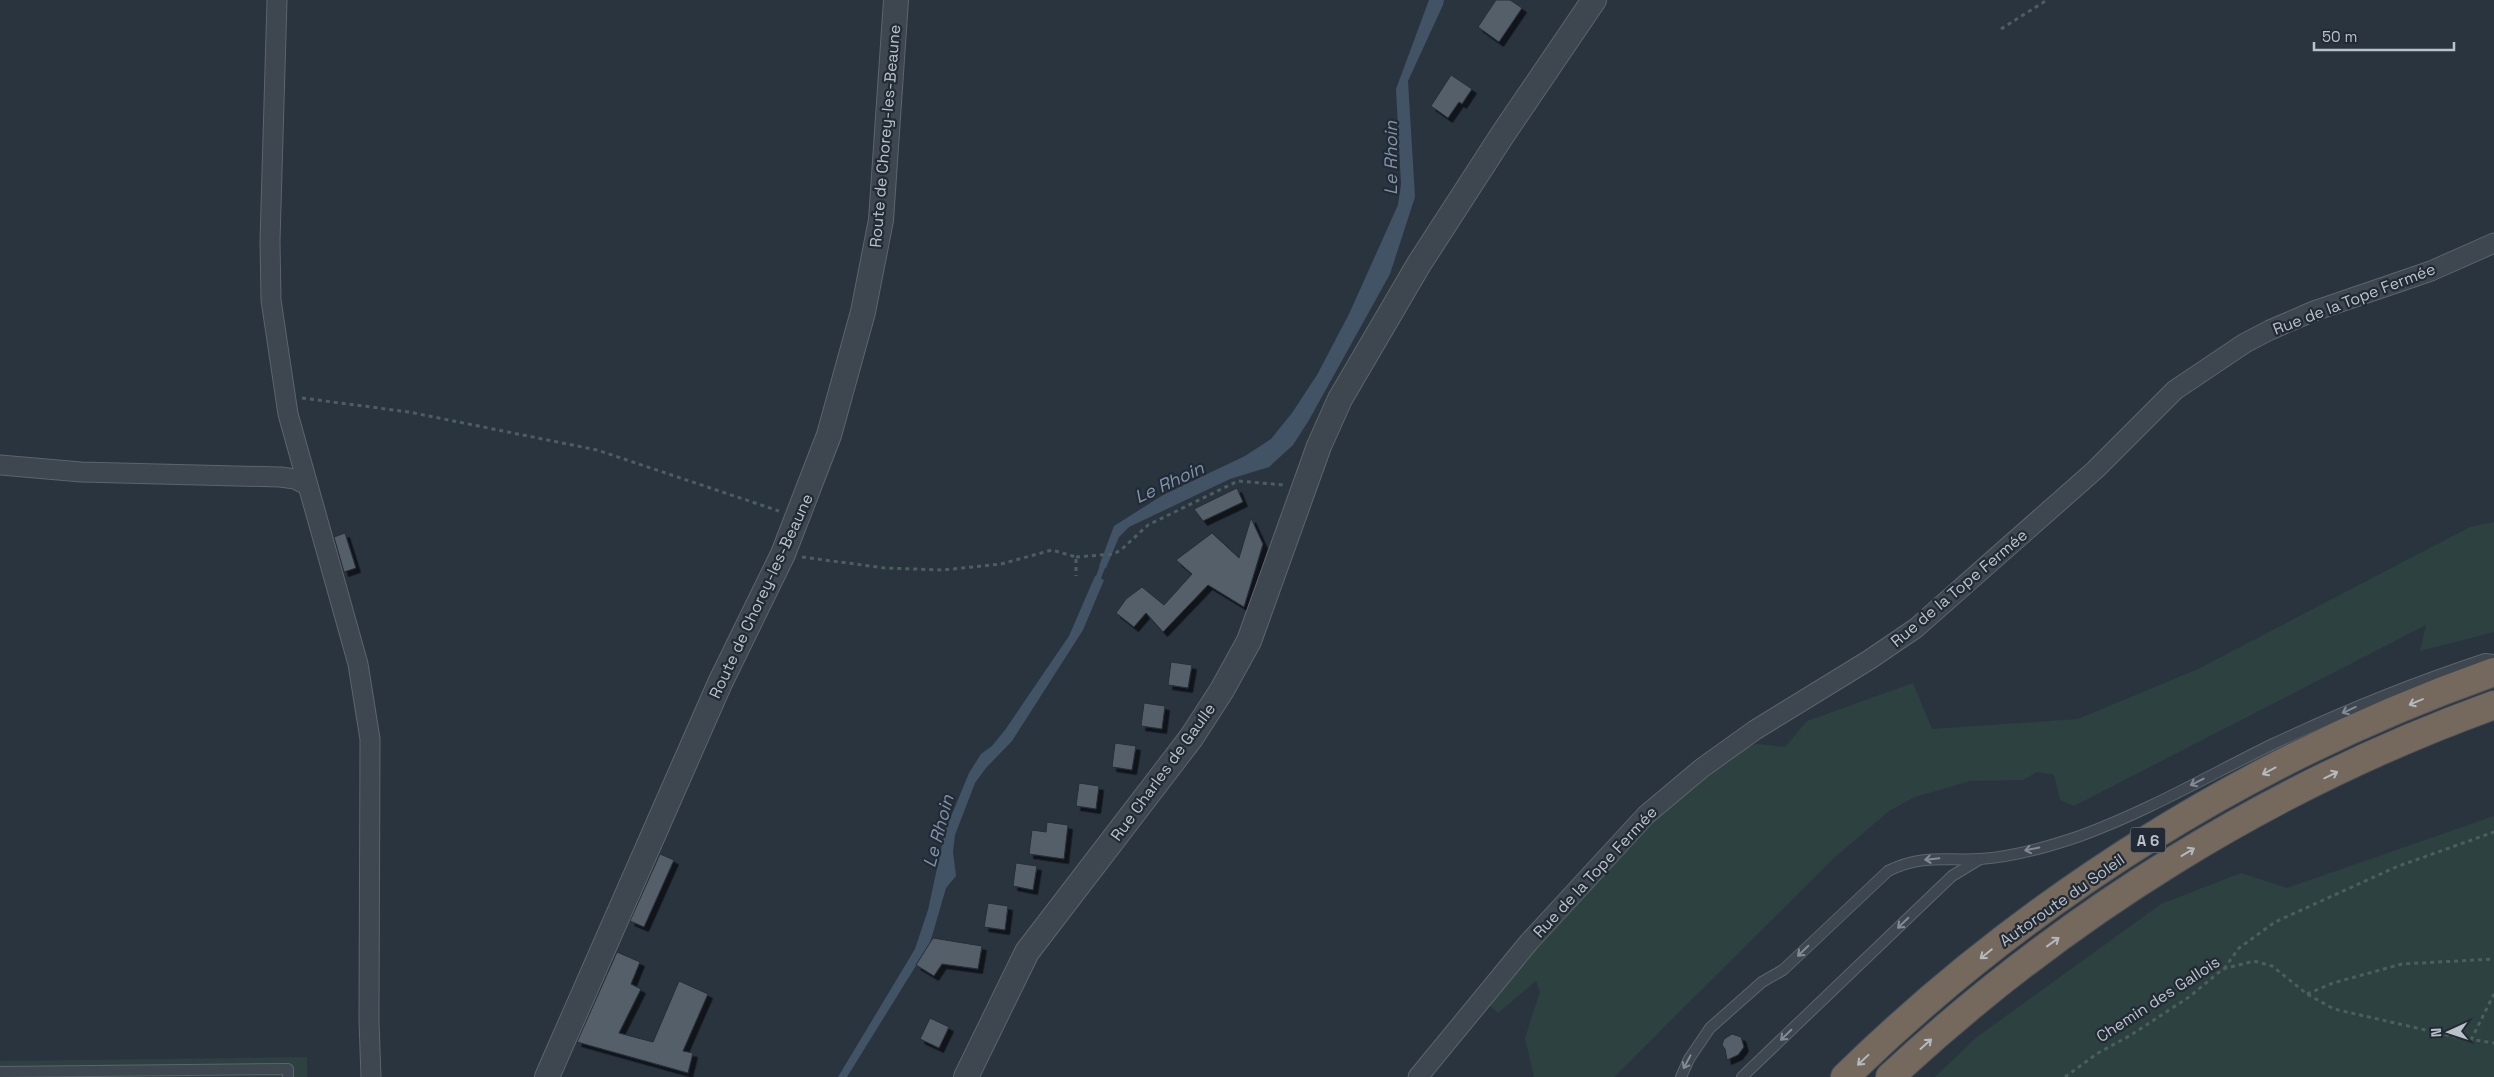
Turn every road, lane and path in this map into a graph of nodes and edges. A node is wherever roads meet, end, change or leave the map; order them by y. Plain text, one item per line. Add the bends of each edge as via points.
1 (277, 0) edge
2 (896, 0) edge
3 (1594, 0) edge
4 (2047, 0) edge
5 (2001, 28) dead end
6 (2494, 243) edge
7 (281, 374) junction
8 (0, 465) edge
9 (308, 485) junction
10 (1304, 488) junction
11 (798, 518) junction
12 (783, 554) junction
13 (1076, 557) junction
14 (1076, 576) dead end
15 (2494, 660) edge
16 (2494, 672) edge
17 (2494, 705) edge
18 (2494, 832) edge
19 (1981, 859) junction
20 (2494, 959) edge
21 (2223, 969) junction
22 (2307, 994) junction
23 (2494, 994) edge
24 (2471, 1040) junction
25 (2494, 1043) edge
26 (0, 1072) edge
27 (49, 1074) edge
28 (128, 1074) edge
29 (209, 1074) edge
30 (288, 1077) edge
31 (371, 1077) edge
32 (547, 1077) edge
33 (966, 1077) edge
34 (1418, 1077) edge
35 (1681, 1077) edge
36 (1742, 1077) edge
37 (1845, 1077) edge
38 (1890, 1077) edge
39 (2065, 1077) edge

1 - 7 street via 270,265 272,314
2 - 11 street, Route de Chorey-les-Beaune via 876,255 829,435
3 - 10 street, Rue Charles de Gaulle via 1419,264 1340,399
4 - 5 path
6 - 34 street, Rue de la Tope Fermée via 2431,271 2314,311 2270,330 2244,343 2175,390 2095,470 1916,628 1755,730 1702,768 1646,815 1530,942
7 - 9 street via 288,414
7 - 11 path via 286,391 295,396 409,412 597,450
8 - 9 street via 81,472 280,477
9 - 31 street via 358,664 370,739
10 - 13 path via 1238,481 1148,525 1114,554
10 - 33 street, Rue Charles de Gaulle via 1249,641 1222,690 1191,738 1027,952
11 - 12 street, Route de Chorey-les-Beaune
12 - 13 path via 885,568 943,570 1001,564 1052,550
12 - 32 street, Route de Chorey-les-Beaune via 720,682
13 - 14 path
15 -> 19 lane via 2485,659 2397,689 2272,745 2144,809 2079,836
16 -> 37 highway, Autoroute du Soleil / A 6 via 2316,746 2175,823 2080,884 1991,949
38 -> 17 highway, Autoroute du Soleil / A 6 via 2010,974 2159,870 2252,815 2325,778
18 - 21 path via 2396,867 2275,922 2240,948
19 -> 35 lane via 1924,860 1888,872 1783,970 1762,982 1710,1028
19 -> 36 lane via 1952,876
20 - 22 path via 2402,964 2333,983
21 - 22 path, Chemin des Gallois via 2245,962 2262,962 2282,972
21 - 39 path, Chemin des Gallois via 2189,997
22 - 24 path, Chemin des Gallois via 2334,1009
23 - 24 path
24 - 25 path, Chemin des Gallois
26 - 27 lane
27 - 28 lane
28 - 29 lane
29 - 30 lane via 288,1069

